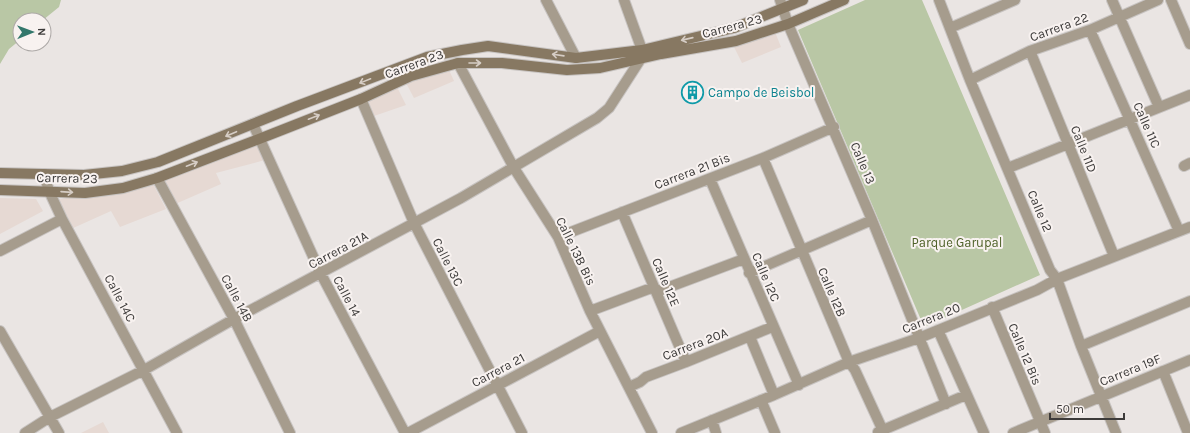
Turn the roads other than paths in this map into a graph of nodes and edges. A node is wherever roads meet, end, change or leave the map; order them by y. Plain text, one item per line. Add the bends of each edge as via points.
1 (546, 0) edge
2 (624, 0) edge
3 (803, 0) edge
4 (844, 0) edge
5 (938, 0) edge
6 (1015, 0) edge
7 (1112, 0) edge
8 (1158, 0) edge
9 (1172, 0) edge
10 (782, 4) edge
11 (1119, 17) junction
12 (788, 24) junction
13 (950, 28) junction
14 (1090, 30) junction
15 (1190, 44) edge
16 (642, 50) junction
17 (1030, 51) junction
18 (576, 58) junction
19 (640, 60) junction
20 (458, 63) junction
21 (970, 80) junction
22 (1190, 95) edge
23 (361, 99) junction
24 (1159, 107) junction
25 (1130, 118) junction
26 (253, 124) junction
27 (834, 127) junction
28 (259, 139) junction
29 (1067, 143) junction
30 (763, 158) junction
31 (514, 168) junction
32 (1008, 168) junction
33 (0, 173) edge
34 (44, 174) junction
35 (157, 178) junction
36 (710, 179) junction
37 (0, 190) edge
38 (49, 191) junction
39 (622, 212) junction
40 (62, 219) junction
41 (872, 220) junction
42 (414, 223) junction
43 (1190, 227) edge
44 (1180, 231) junction
45 (558, 237) junction
46 (0, 251) edge
47 (801, 251) junction
48 (1114, 256) junction
49 (744, 259) junction
50 (749, 273) junction
51 (321, 274) junction
52 (1057, 279) junction
53 (655, 289) junction
54 (1190, 301) edge
55 (992, 307) junction
56 (590, 311) junction
57 (234, 319) junction
58 (772, 327) junction
59 (938, 330) junction
60 (0, 331) edge
61 (600, 331) junction
62 (750, 337) junction
63 (919, 338) junction
64 (1081, 346) junction
65 (1190, 360) edge
66 (686, 362) junction
67 (849, 362) junction
68 (144, 370) junction
69 (1163, 371) junction
70 (799, 385) junction
71 (497, 386) junction
72 (629, 387) junction
73 (774, 395) junction
74 (966, 395) junction
75 (1101, 396) junction
76 (762, 400) junction
77 (946, 404) junction
78 (50, 418) junction
79 (712, 420) junction
80 (1040, 422) junction
81 (881, 432) edge
82 (25, 433) edge
83 (59, 433) edge
84 (176, 433) edge
85 (290, 433) edge
86 (407, 433) edge
87 (522, 433) edge
88 (652, 433) edge
89 (681, 433) edge
90 (716, 433) edge
91 (775, 433) edge
92 (984, 433) edge
93 (1013, 433) edge
94 (1045, 433) edge
95 (1116, 433) edge
96 (1188, 433) edge

1 - 18 street
2 - 16 street
3 - 10 main road, Carrera 23
4 - 12 main road, Carrera 23
5 - 13 street, Calle 12
6 - 13 street
7 - 11 street
8 - 11 street, Carrera 22
9 - 15 street
10 - 12 street, Calle 13
10 -> 16 main road, Carrera 23 via 734,28
11 - 14 street, Carrera 22
11 - 24 street
12 - 19 main road, Carrera 23 via 736,41
12 - 27 street, Calle 13
13 - 21 street, Calle 12
14 - 17 street, Carrera 22
14 - 25 street, Calle 11C
16 - 18 main road, Carrera 23
17 - 21 street, Carrera 22
17 - 29 street, Calle 11D
18 -> 26 main road, Carrera 23 via 488,46 427,57
20 -> 19 main road, Carrera 23 via 502,63 567,70 600,68
19 - 31 street, Carrera 21A via 610,108
20 - 23 main road, Carrera 23 via 412,76
20 - 31 street, Calle 13B Bis
21 - 32 street, Calle 12
22 - 24 street
28 -> 23 main road, Carrera 23
23 - 42 street, Calle 13C
24 - 25 street
25 - 29 street
25 - 44 street, Calle 11C
26 - 28 street, Calle 14
26 -> 34 main road, Carrera 23 via 147,165 122,171 84,175
27 - 30 street, Carrera 21 Bis
27 - 41 street, Calle 13
35 -> 28 main road, Carrera 23
28 - 51 street, Calle 14
29 - 32 street
29 - 48 street, Calle 11D
30 - 36 street, Carrera 21 Bis
30 - 47 street, Calle 12B
31 - 42 street, Carrera 21A
31 - 45 street, Calle 13B Bis
32 - 52 street, Calle 12 via 1050,270
33 - 34 main road, Carrera 23
34 - 38 street, Calle 14C
38 -> 35 main road, Carrera 23 via 98,192
35 - 57 street, Calle 14B
36 - 39 street, Carrera 21 Bis
36 - 49 street, Calle 12C
37 - 38 main road, Carrera 23
38 - 40 street, Calle 14C
39 - 45 street, Carrera 21 Bis
39 - 53 street, Calle 12E
40 - 46 street
40 - 68 street, Calle 14C
41 - 47 street
41 - 63 street, Calle 13
42 - 51 street, Carrera 21A
42 - 71 street, Calle 13C
43 - 44 street, Carrera 20
44 - 48 street, Carrera 20
45 - 56 street, Calle 13B Bis
47 - 50 street
47 - 67 street, Calle 12B
48 - 52 street, Carrera 20
49 - 50 street, Calle 12C
49 - 53 street
50 - 58 street, Calle 12C
51 - 57 street, Carrera 21A
51 - 86 street, Calle 14
52 - 55 street, Carrera 20 via 1037,290
52 - 64 street, Calle 12
53 - 56 street
53 - 66 street, Calle 12E
54 - 64 street
55 - 59 street, Carrera 20
55 - 80 street, Calle 12 Bis
56 - 61 street, Calle 13B Bis
57 - 68 street, Carrera 21A
57 - 85 street, Calle 14B
58 - 62 street, Carrera 20A
58 - 70 street, Calle 12C
59 - 63 street, Carrera 20
59 - 74 street
60 - 78 street
61 - 71 street, Carrera 21
61 - 72 street, Calle 13B Bis
62 - 66 street, Carrera 20A
62 - 73 street
63 - 67 street, Carrera 20
63 - 77 street, Calle 13
64 - 75 street, Calle 12
65 - 69 street, Carrera 19F
66 - 72 street, Carrera 20A via 646,376
67 - 70 street, Carrera 20
67 - 81 street, Calle 12B via 855,370
68 - 78 street, Carrera 21A
68 - 84 street, Calle 14C
69 - 75 street, Carrera 19F
69 - 96 street
70 - 73 street, Carrera 20
71 - 86 street, Carrera 21
71 - 87 street, Calle 13C
72 - 88 street, Calle 13B Bis
73 - 76 street, Carrera 20
74 - 77 street
74 - 92 street
75 - 80 street, Carrera 19F
75 - 95 street, Calle 12
76 - 79 street, Carrera 20
76 - 91 street
77 - 81 street
78 - 82 street, Carrera 21A
78 - 83 street
79 - 89 street, Carrera 20
79 - 90 street
80 - 93 street, Carrera 19F
80 - 94 street, Calle 12 Bis

